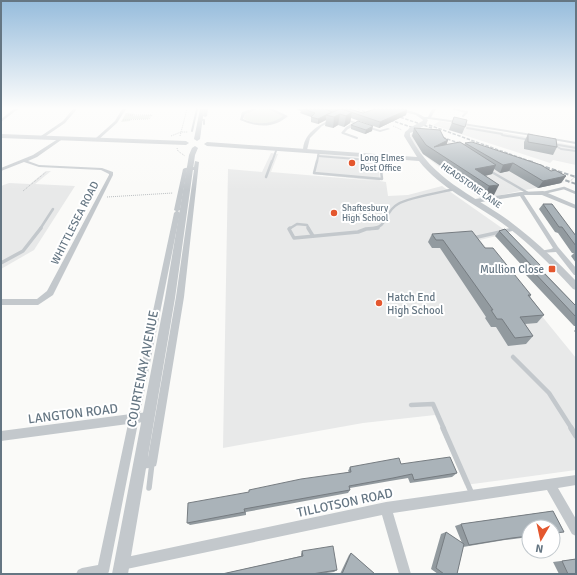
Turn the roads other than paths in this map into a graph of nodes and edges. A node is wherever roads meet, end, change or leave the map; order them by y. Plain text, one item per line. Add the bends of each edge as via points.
1 (1, 136) edge
2 (100, 136) edge
3 (196, 136) edge
4 (310, 136) edge
5 (350, 136) edge
6 (407, 136) edge
7 (507, 136) edge
8 (42, 137) joint
9 (62, 138) junction
10 (356, 138) dead end
11 (547, 138) edge
12 (97, 139) junction
13 (537, 141) edge
14 (193, 143) junction
15 (576, 143) edge
16 (207, 144) junction
17 (277, 148) junction
18 (576, 148) edge
19 (305, 150) junction
20 (576, 151) edge
21 (319, 154) junction
22 (380, 158) junction
23 (420, 159) junction
24 (24, 161) junction
25 (195, 166) junction
26 (484, 167) edge
27 (1, 170) edge
28 (266, 177) dead end
29 (456, 189) junction
30 (544, 193) junction
31 (576, 193) edge
32 (521, 194) junction
33 (528, 194) junction
34 (475, 201) junction
35 (576, 207) edge
36 (53, 209) dead end
37 (181, 212) junction
38 (513, 229) junction
39 (314, 236) junction
40 (473, 238) edge
41 (556, 248) junction
42 (542, 252) junction
43 (1, 263) edge
44 (576, 274) edge
45 (576, 286) edge
46 (175, 297) junction
47 (1, 302) edge
48 (513, 357) dead end
49 (411, 405) dead end
50 (148, 417) junction
51 (134, 420) junction
52 (1, 436) edge
53 (576, 436) edge
54 (152, 462) junction
55 (139, 464) junction
56 (576, 480) edge
57 (550, 485) junction
58 (149, 488) dead end
59 (472, 495) junction
60 (386, 508) junction
61 (576, 530) edge
62 (121, 569) edge
63 (103, 572) edge
64 (82, 574) edge
65 (405, 574) edge

1 - 8 street
2 - 12 street
3 - 14 street, COURTENAY AVENUE
4 - 19 street
5 - 10 lane
6 - 23 street, HEADSTONE LANE, bridge
7 - 13 lane
8 - 9 street
9 - 12 street
9 - 24 street
11 - 15 lane
12 - 14 street
14 - 16 street
14 - 16 street via 205,140
14 - 25 street, COURTENAY AVENUE via 192,155
16 - 17 street
17 - 19 street
17 - 28 lane
18 - 20 lane via 551,144 561,149
19 - 21 street
21 - 22 street
21 - 22 lane via 314,173 382,179
22 - 23 street
23 - 29 street, HEADSTONE LANE via 437,176
24 - 27 street
24 - 47 street, WHITTLESEA ROAD via 39,166 102,169 111,173 50,294 38,302
25 - 37 street, COURTENAY AVENUE
25 - 37 street, COURTENAY AVENUE via 185,169 180,193
26 - 33 lane
29 - 34 street, HEADSTONE LANE
29 - 39 lane via 392,207 384,224 377,228
30 - 31 lane via 564,188
30 - 33 street
30 - 35 street
32 - 33 street
32 - 34 street
32 - 41 street
34 - 38 street, HEADSTONE LANE
36 - 43 lane via 24,251
37 - 46 street, COURTENAY AVENUE
37 - 51 street, COURTENAY AVENUE
38 - 40 lane
38 - 42 street, HEADSTONE LANE
39 - 39 lane via 307,224 292,226 289,229 294,238
41 - 42 street via 553,251
41 - 44 street
42 - 45 street, HEADSTONE LANE
46 - 50 street, COURTENAY AVENUE
46 - 54 street, COURTENAY AVENUE
48 - 53 lane via 549,393
49 - 59 lane via 433,404
50 - 51 street, LANGTON ROAD
50 - 55 street, COURTENAY AVENUE
51 - 52 street, LANGTON ROAD
51 - 63 street, COURTENAY AVENUE
54 - 55 street
54 - 58 lane, COURTENAY AVENUE
55 - 62 street, COURTENAY AVENUE
56 - 57 street, TILLOTSON ROAD
57 - 59 street, TILLOTSON ROAD
57 - 61 street
59 - 60 street, TILLOTSON ROAD
60 - 62 street, TILLOTSON ROAD
60 - 65 street
63 - 64 street

